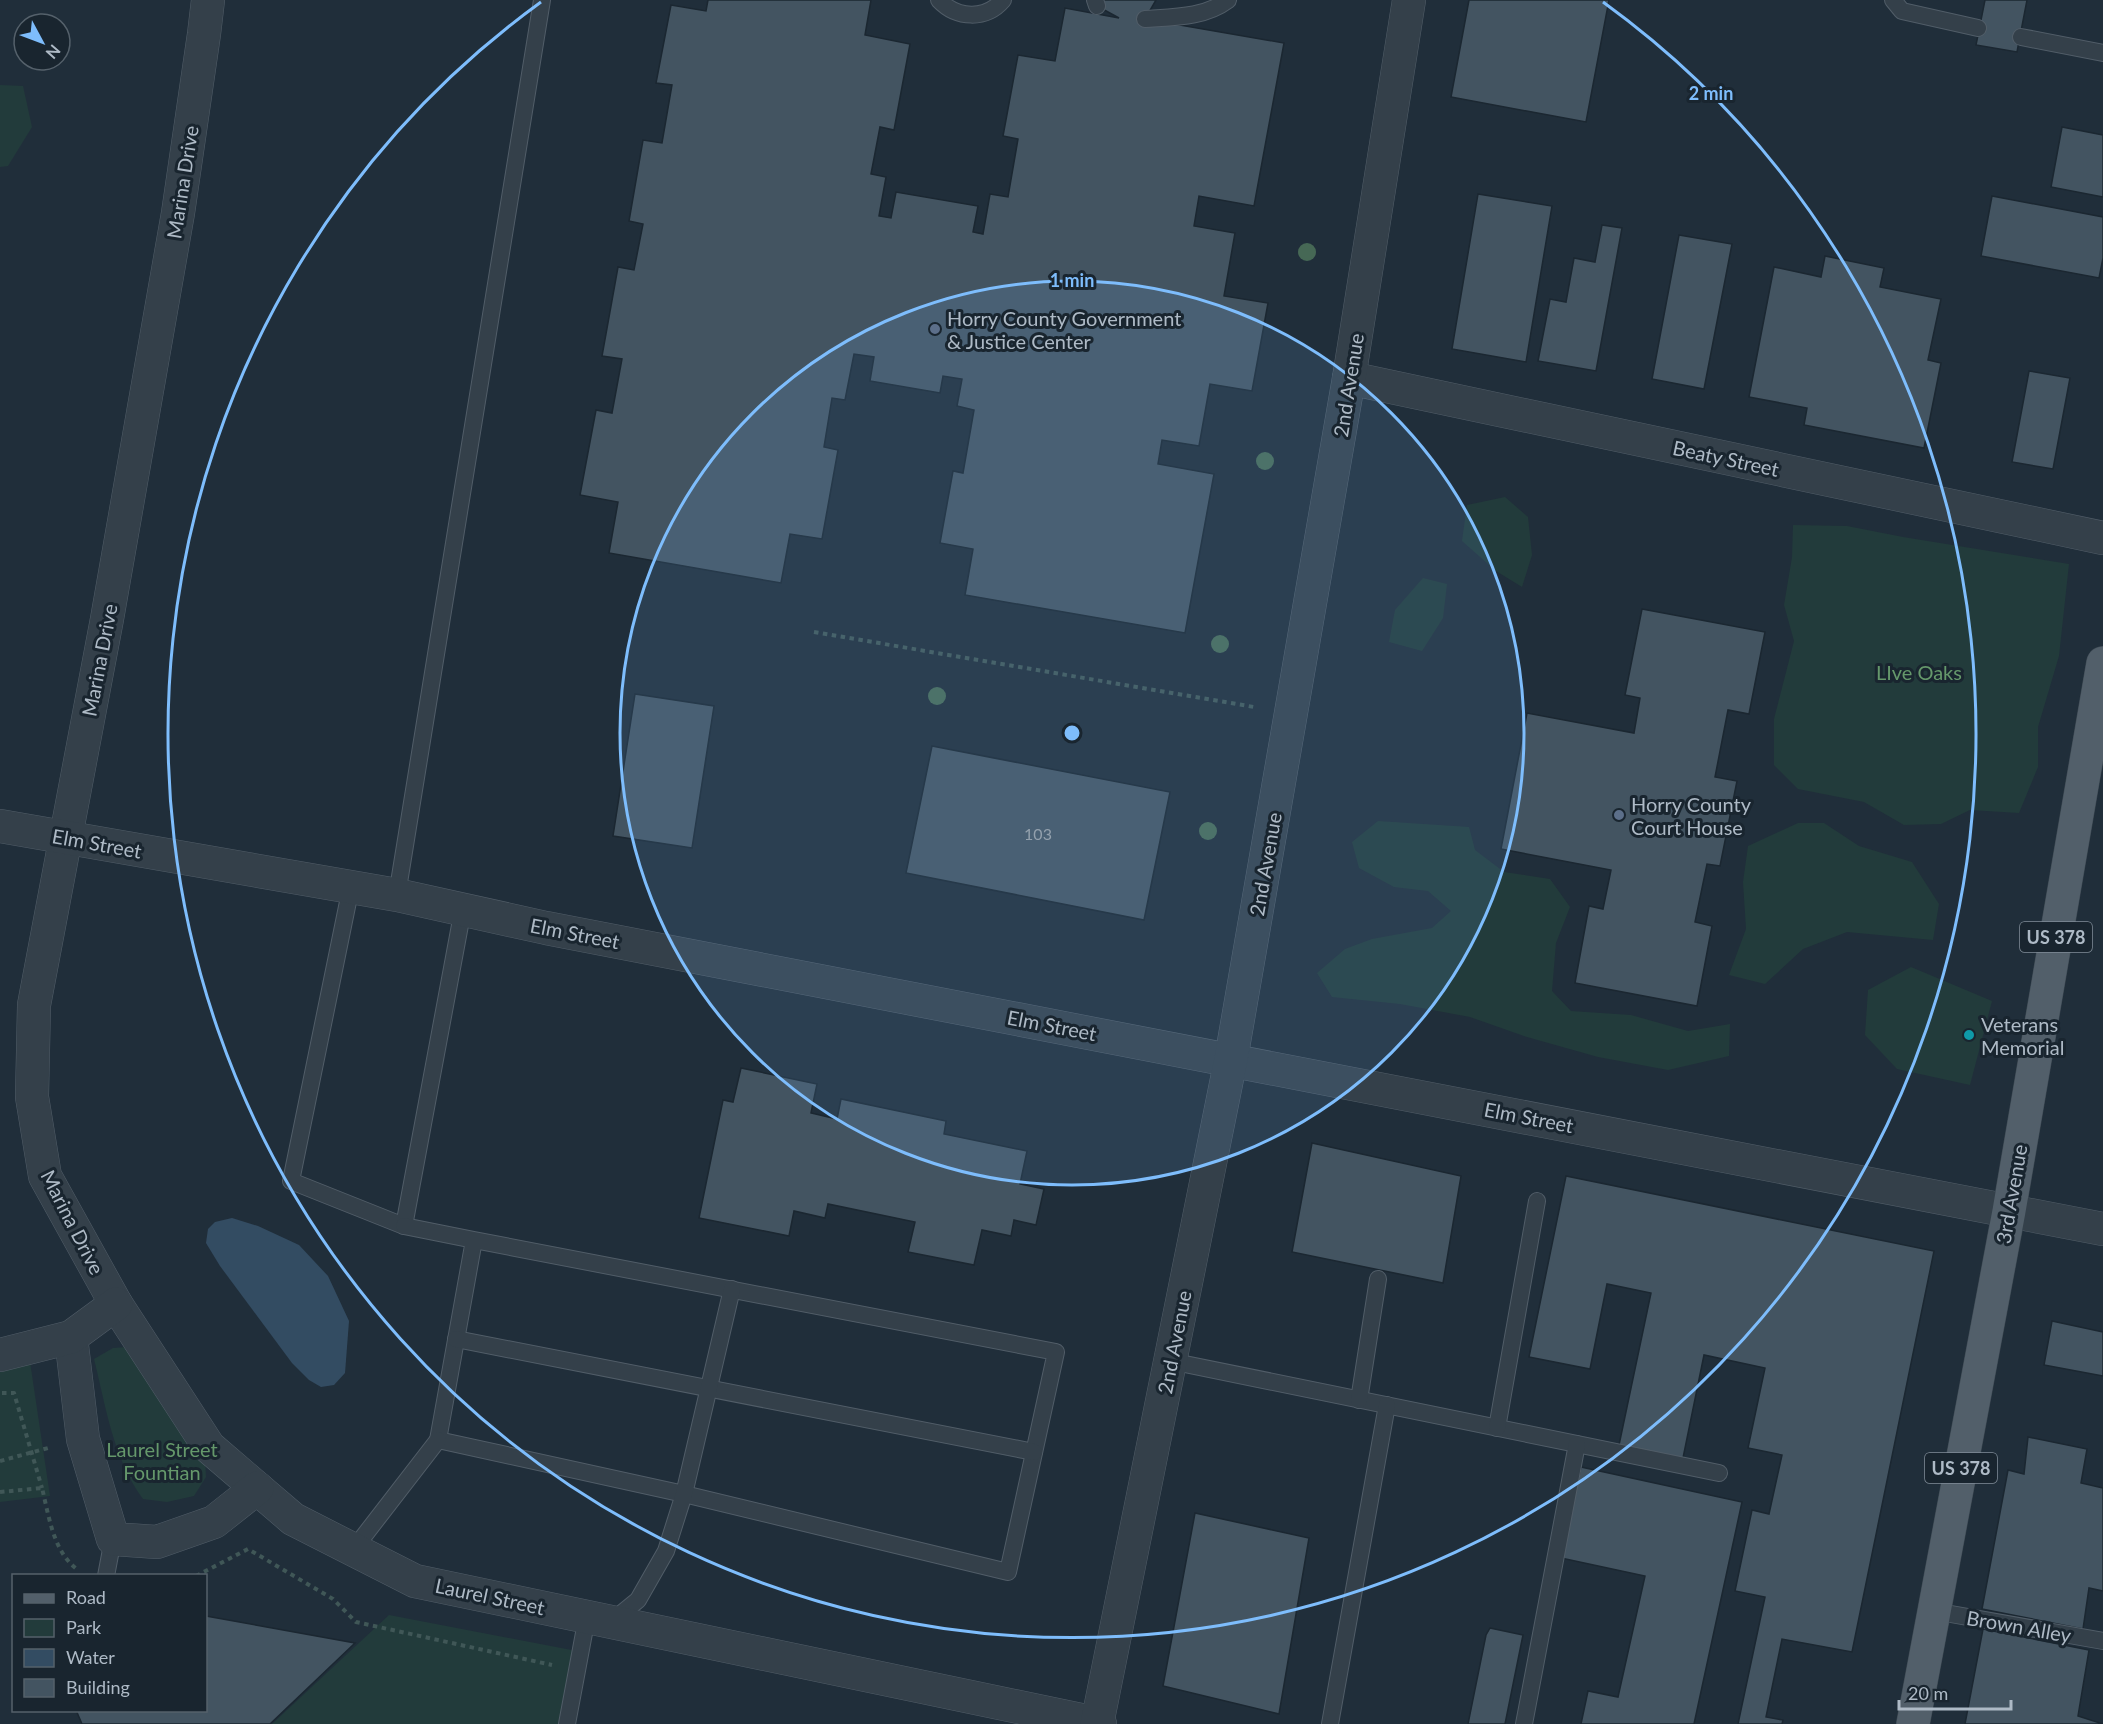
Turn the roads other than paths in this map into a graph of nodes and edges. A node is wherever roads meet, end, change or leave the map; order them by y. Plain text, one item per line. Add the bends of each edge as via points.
1 (208, 0) edge
2 (542, 0) edge
3 (939, 0) edge
4 (1003, 0) edge
5 (1228, 0) edge
6 (1409, 0) edge
7 (1893, 0) edge
8 (1145, 19) dead end
9 (1978, 28) dead end
10 (2022, 37) dead end
11 (2103, 53) edge
12 (1349, 378) junction
13 (2103, 538) edge
14 (2102, 677) edge
15 (0, 826) edge
16 (66, 838) junction
17 (351, 887) junction
18 (397, 895) junction
19 (463, 909) junction
20 (1231, 1059) junction
21 (1537, 1201) dead end
22 (2009, 1211) junction
23 (404, 1226) junction
24 (2103, 1229) edge
25 (474, 1240) junction
26 (1378, 1279) dead end
27 (732, 1289) junction
28 (116, 1304) junction
29 (71, 1337) junction
30 (456, 1339) junction
31 (0, 1355) edge
32 (1170, 1361) junction
33 (709, 1388) junction
34 (1359, 1400) junction
35 (1387, 1405) junction
36 (1497, 1428) junction
37 (438, 1440) junction
38 (1577, 1444) junction
39 (1034, 1452) junction
40 (1719, 1473) dead end
41 (257, 1488) junction
42 (684, 1494) junction
43 (113, 1539) junction
44 (353, 1550) junction
45 (106, 1574) edge
46 (1934, 1611) junction
47 (599, 1619) junction
48 (2103, 1641) edge
49 (567, 1724) edge
50 (1098, 1724) edge
51 (1330, 1724) edge
52 (1524, 1724) edge
53 (1913, 1724) edge

1 - 16 street, Marina Drive via 176,225
2 - 18 lane
3 - 4 lane via 945,7 972,16 986,13
5 - 8 lane via 1218,8 1188,16
6 - 12 street, 2nd Avenue
7 - 9 lane via 1902,11
10 - 11 lane
12 - 13 street, Beaty Street
12 - 20 street, 2nd Avenue
14 - 22 main road, 3rd Avenue / US 378
15 - 16 street, Elm Street
16 - 17 street, Elm Street
16 - 28 street, Marina Drive via 34,1005 32,1097 45,1176
17 - 18 street, Elm Street
17 - 23 lane via 291,1181
18 - 19 street, Elm Street
19 - 20 street, Elm Street
19 - 23 lane
20 - 22 street, Elm Street
20 - 32 street, 2nd Avenue
21 - 36 lane
22 - 24 street, Elm Street
22 - 46 main road, 3rd Avenue / US 378
23 - 25 lane
25 - 27 lane
25 - 30 lane
26 - 34 lane
27 - 33 lane
27 - 39 lane via 1056,1352
28 - 29 street
28 - 41 street, Laurel Street via 209,1447
29 - 31 street
29 - 43 street via 83,1439
30 - 33 lane
30 - 37 lane
32 - 34 lane
32 - 50 street, 2nd Avenue
33 - 39 lane
33 - 42 lane
34 - 35 lane
35 - 36 lane
35 - 51 lane
36 - 38 lane
37 - 42 lane
37 - 44 lane
38 - 40 lane
38 - 52 lane
39 - 42 lane via 1008,1572
41 - 43 street via 214,1522 195,1529 157,1542
41 - 44 street, Laurel Street via 293,1519
42 - 47 lane via 666,1551 638,1600
43 - 45 lane
44 - 47 street, Laurel Street via 415,1581
46 - 48 lane, Brown Alley
46 - 53 main road, 3rd Avenue / US 378
47 - 49 lane
47 - 50 street, Laurel Street

